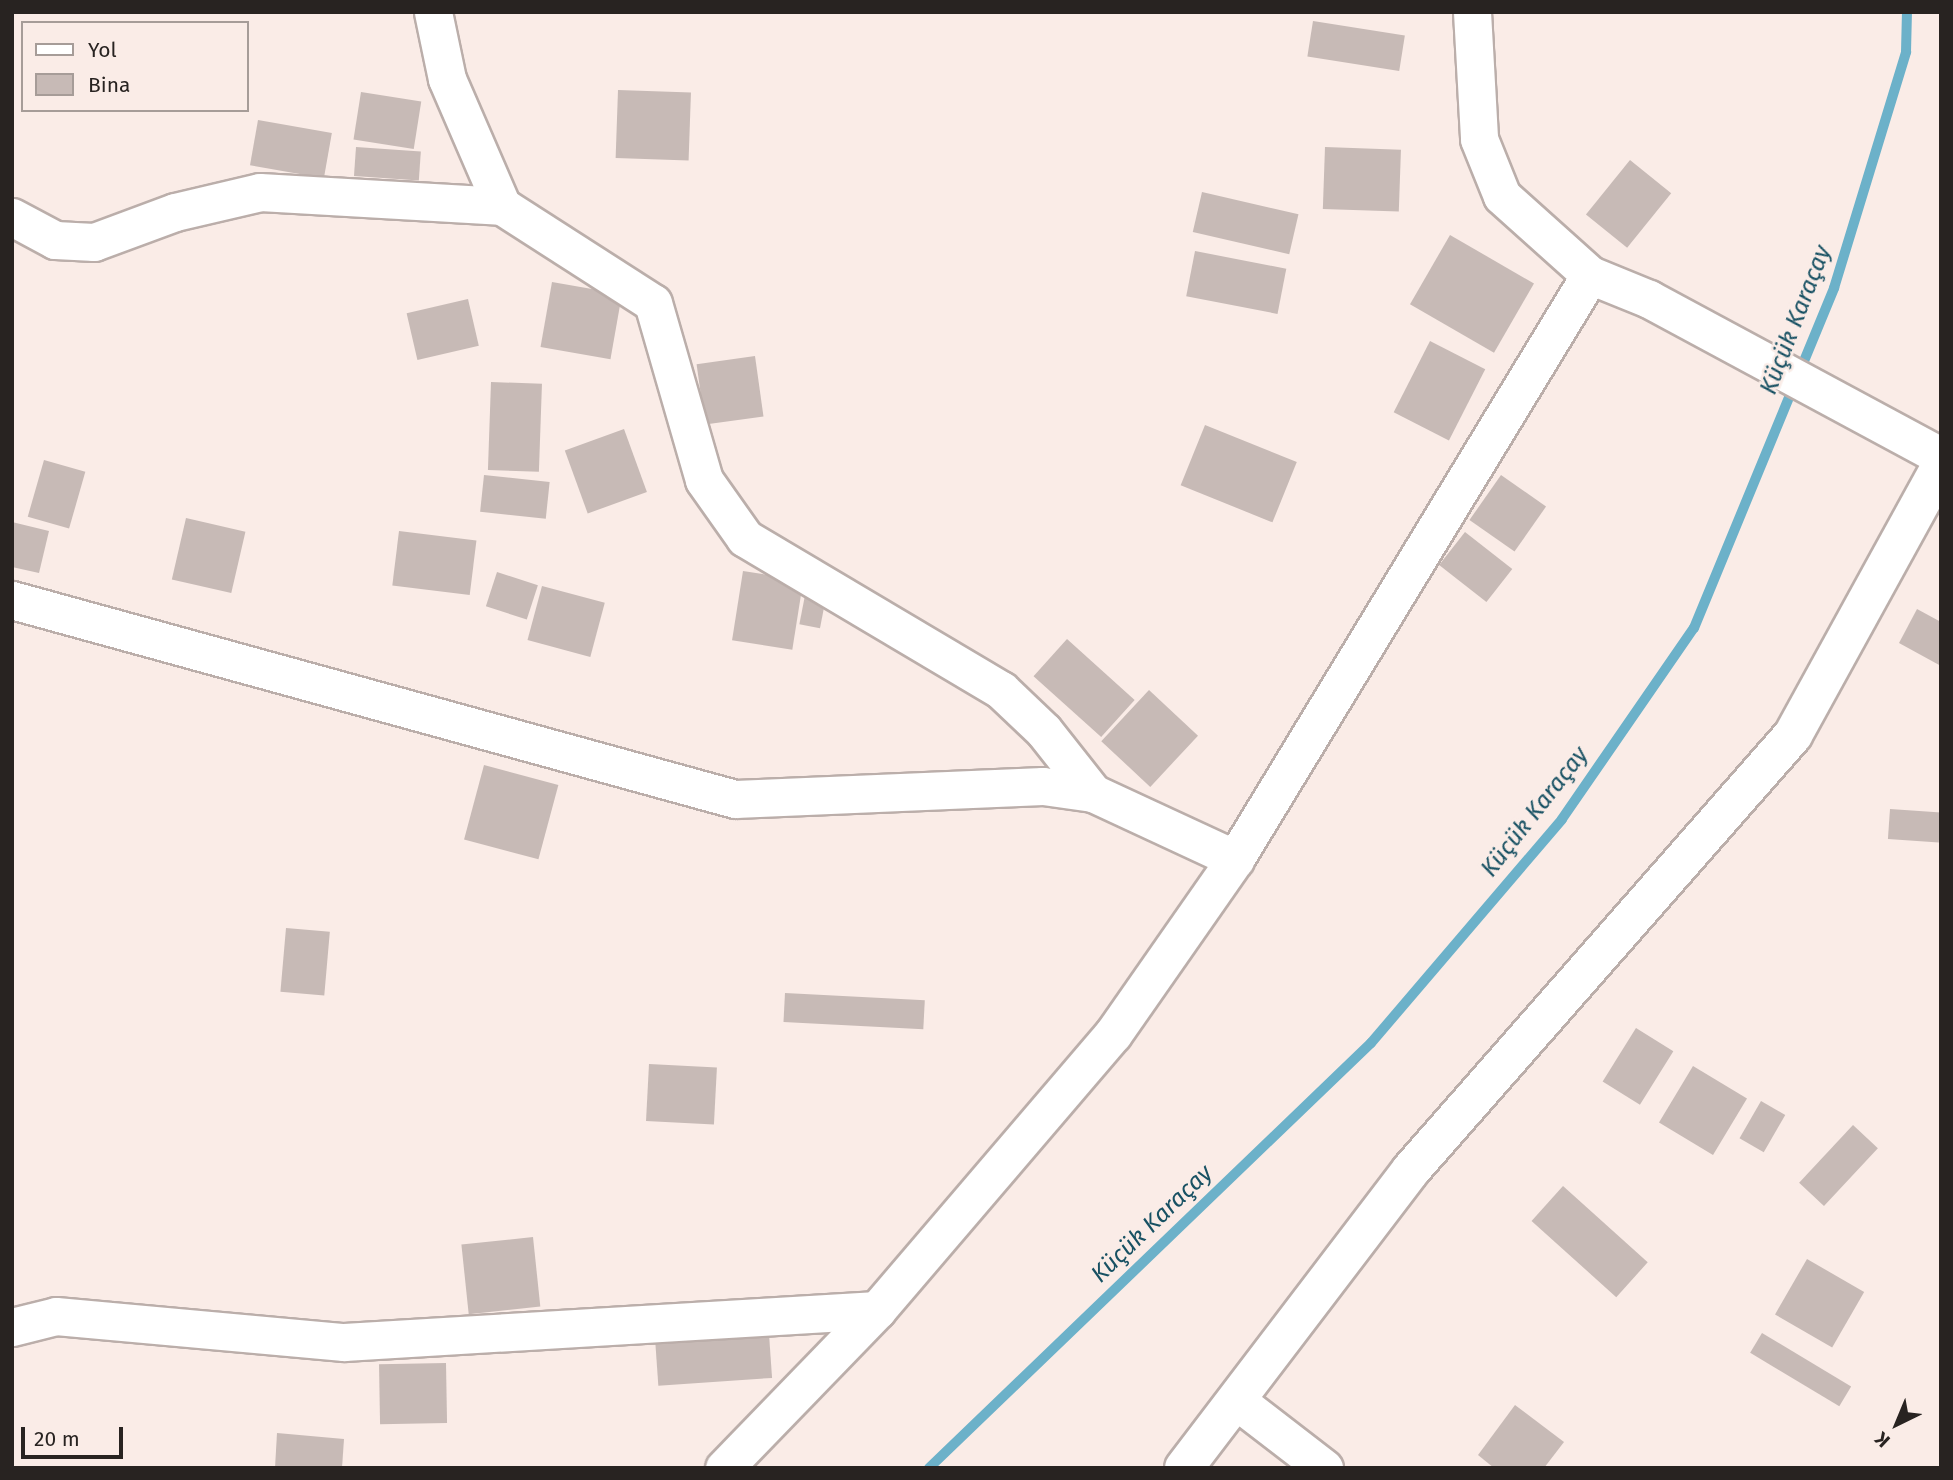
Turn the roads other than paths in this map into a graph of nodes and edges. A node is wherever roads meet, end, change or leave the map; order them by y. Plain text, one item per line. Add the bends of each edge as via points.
1 (433, 12) edge
2 (1472, 12) edge
3 (502, 205) junction
4 (12, 217) edge
5 (1590, 275) junction
6 (1941, 456) edge
7 (1941, 466) edge
8 (12, 600) edge
9 (1093, 793) junction
10 (1235, 859) junction
11 (877, 1310) junction
12 (12, 1326) edge
13 (1237, 1401) junction
14 (724, 1468) edge
15 (1184, 1468) edge
16 (1324, 1468) edge

1 - 3 street via 447,79
2 - 5 street via 1479,139 1502,196
3 - 4 street via 260,192 174,212 94,242 55,240
3 - 9 street via 653,303 704,480 745,538 1000,690 1044,731
5 - 6 street via 1649,299
5 - 10 street
7 - 13 street via 1793,735 1412,1170
8 - 9 street via 735,799 1043,786
9 - 10 street
10 - 11 street via 1113,1034
11 - 12 street via 344,1342 56,1316
11 - 14 street
13 - 15 street
13 - 16 street

